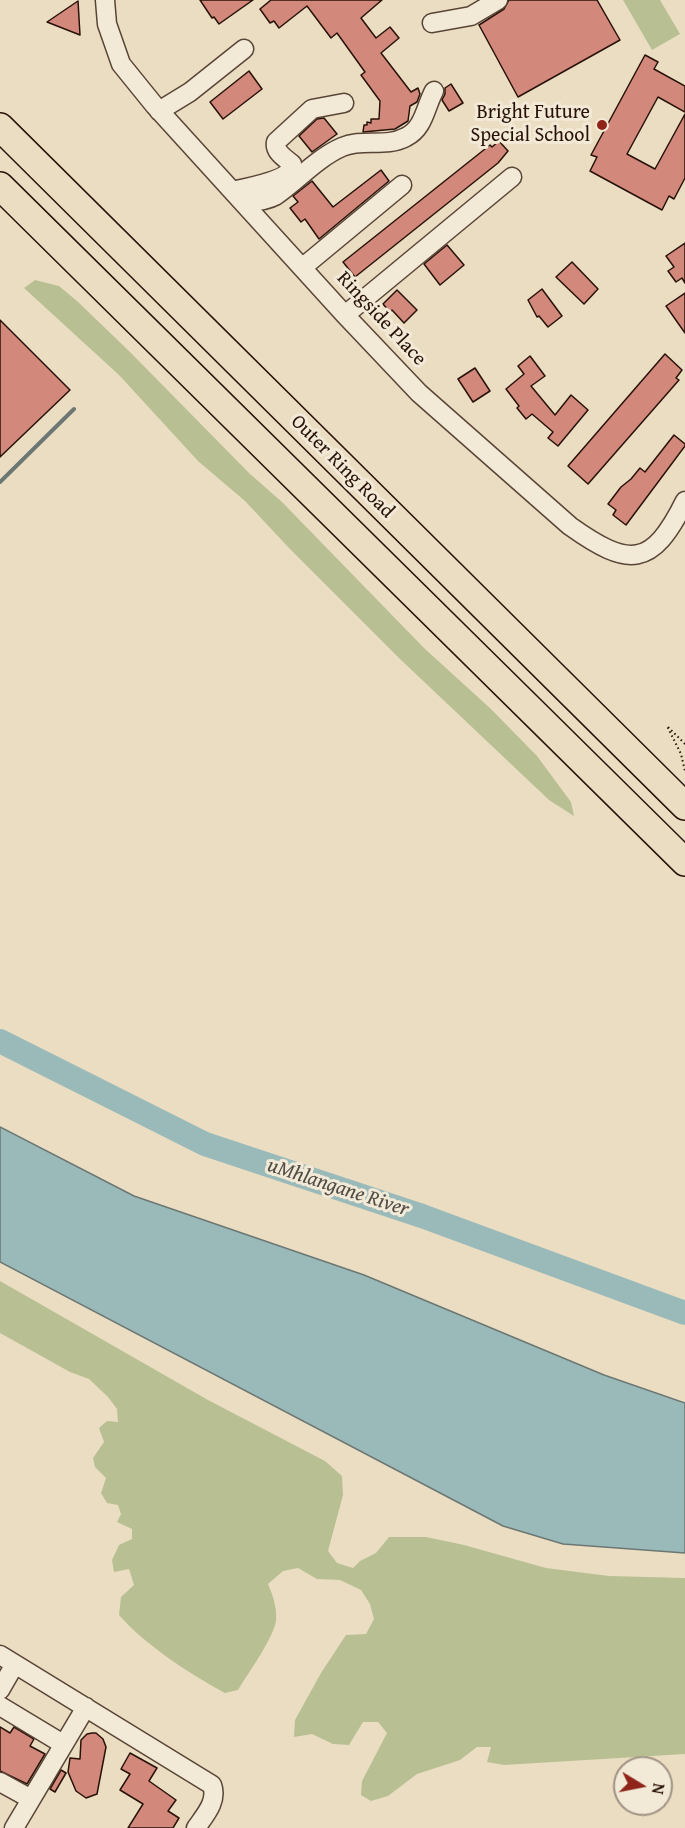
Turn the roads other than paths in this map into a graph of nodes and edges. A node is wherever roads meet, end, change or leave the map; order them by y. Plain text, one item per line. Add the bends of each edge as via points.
1 (105, 0) edge
2 (498, 0) edge
3 (432, 23) dead end
4 (244, 49) dead end
5 (434, 92) dead end
6 (344, 104) dead end
7 (159, 111) junction
8 (0, 127) edge
9 (512, 177) dead end
10 (0, 186) edge
11 (402, 186) dead end
12 (238, 197) junction
13 (303, 267) junction
14 (345, 315) junction
15 (685, 501) edge
16 (685, 806) edge
17 (685, 862) edge
18 (8, 1659) edge
19 (0, 1690) edge
20 (0, 1706) edge
21 (86, 1707) junction
22 (63, 1744) junction
23 (0, 1782) edge
24 (31, 1799) junction
25 (14, 1828) edge
26 (196, 1828) edge

1 - 7 street, Ringside Place via 107,24 121,64
2 - 3 street via 471,16
4 - 7 street
5 - 12 street via 417,129 405,138 345,146 274,196
6 - 12 street via 312,109 276,141 277,151 292,164 292,169
7 - 12 street, Ringside Place
8 - 16 highway, Outer Ring Road
9 - 14 street
10 - 17 highway, Outer Ring Road
11 - 13 street
12 - 13 street, Ringside Place
13 - 14 street, Ringside Place
14 - 15 street, Ringside Place via 444,417 595,544 614,552 644,554 659,544
18 - 19 street
18 - 21 street
20 - 22 street
21 - 22 street
21 - 26 street via 212,1785 214,1800
22 - 24 street
23 - 24 street
24 - 25 street

